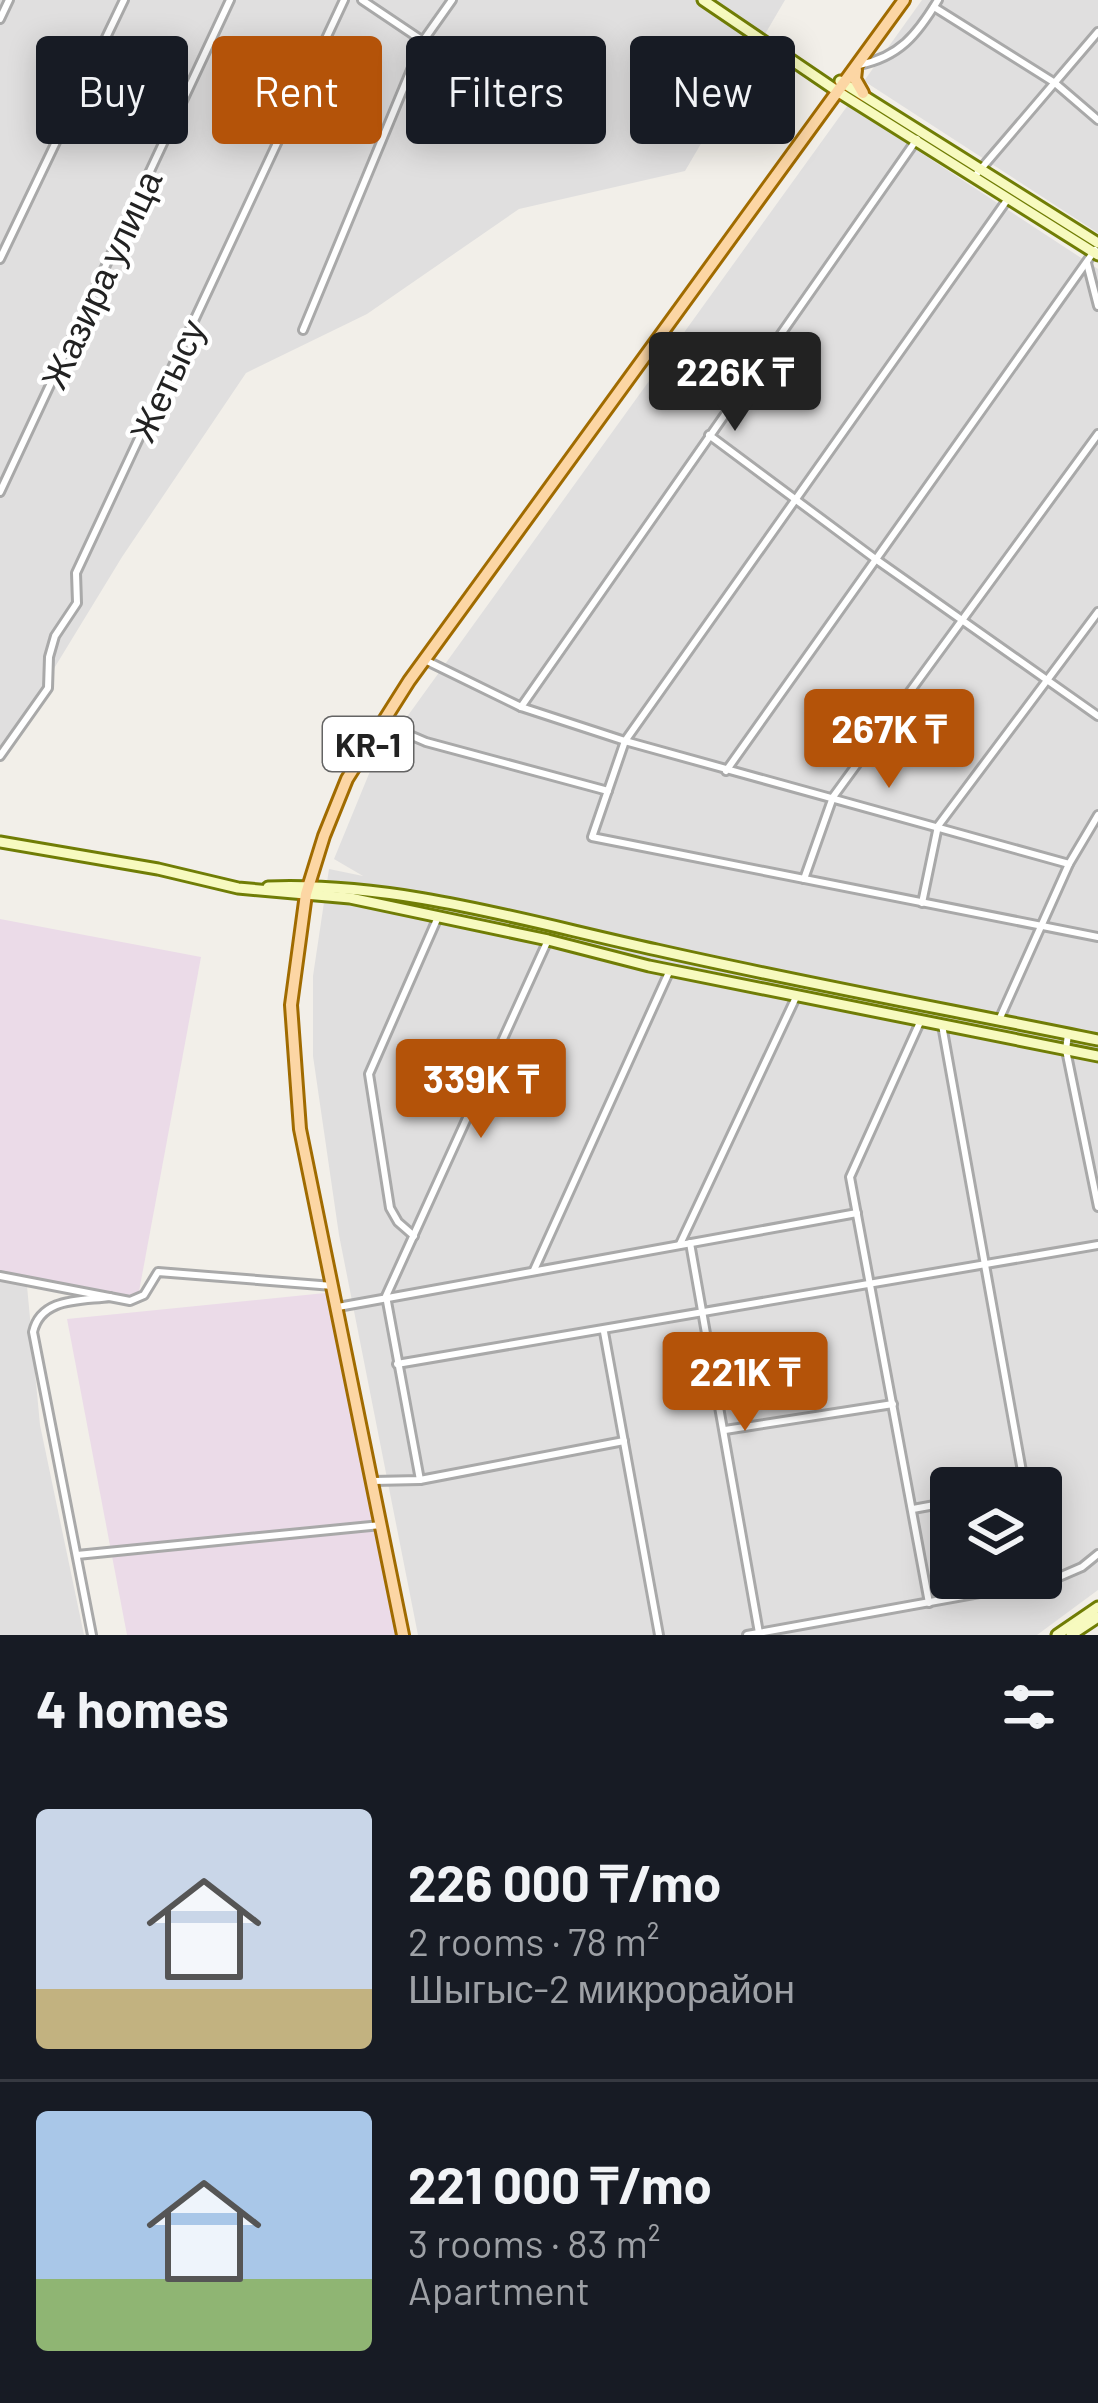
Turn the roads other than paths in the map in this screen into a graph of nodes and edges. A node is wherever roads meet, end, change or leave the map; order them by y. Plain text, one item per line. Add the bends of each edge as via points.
1 (9, 0) edge
2 (124, 0) edge
3 (230, 0) edge
4 (344, 0) edge
5 (362, 0) edge
6 (452, 0) edge
7 (703, 0) edge
8 (904, 0) edge
9 (936, 3) edge
10 (0, 19) edge
11 (1098, 32) edge
12 (416, 36) edge
13 (427, 36) edge
14 (857, 67) junction
15 (406, 82) edge
16 (1055, 83) junction
17 (840, 93) junction
18 (858, 97) junction
19 (1098, 120) edge
20 (920, 135) junction
21 (978, 172) junction
22 (1011, 194) junction
23 (1095, 252) edge
24 (0, 259) edge
25 (1098, 306) edge
26 (303, 330) dead end
27 (1098, 434) edge
28 (709, 435) junction
29 (0, 492) edge
30 (795, 499) junction
31 (874, 558) junction
32 (1098, 612) edge
33 (962, 620) junction
34 (423, 660) junction
35 (1048, 682) junction
36 (521, 707) junction
37 (1098, 716) edge
38 (381, 723) junction
39 (625, 741) junction
40 (0, 756) edge
41 (726, 771) junction
42 (608, 790) junction
43 (833, 797) junction
44 (1098, 815) edge
45 (938, 826) junction
46 (0, 842) edge
47 (1070, 865) junction
48 (804, 880) junction
49 (307, 890) junction
50 (922, 903) junction
51 (438, 916) junction
52 (1043, 927) junction
53 (1098, 937) edge
54 (548, 940) junction
55 (655, 950) junction
56 (649, 966) junction
57 (670, 970) junction
58 (797, 995) junction
59 (921, 1020) junction
60 (999, 1020) junction
61 (942, 1024) junction
62 (1068, 1034) junction
63 (1098, 1040) edge
64 (1066, 1050) junction
65 (1098, 1056) edge
66 (1098, 1207) edge
67 (857, 1213) junction
68 (414, 1236) junction
69 (685, 1244) junction
70 (1098, 1245) edge
71 (986, 1265) junction
72 (534, 1270) junction
73 (0, 1276) edge
74 (871, 1285) junction
75 (334, 1286) junction
76 (386, 1296) junction
77 (110, 1297) junction
78 (338, 1307) junction
79 (703, 1315) junction
80 (604, 1332) junction
81 (397, 1364) junction
82 (893, 1404) junction
83 (723, 1430) junction
84 (624, 1441) junction
85 (1021, 1467) edge
86 (420, 1480) junction
87 (372, 1481) junction
88 (930, 1506) edge
89 (913, 1509) junction
90 (381, 1525) junction
91 (1098, 1553) edge
92 (77, 1555) junction
93 (929, 1603) junction
94 (1098, 1607) edge
95 (1098, 1617) edge
96 (759, 1633) edge
97 (92, 1635) edge
98 (403, 1635) edge
99 (659, 1635) edge
100 (747, 1635) edge
101 (1057, 1635) edge
102 (1071, 1635) edge

1 - 10 street
2 - 24 street
3 - 29 street, Жазира улица
4 - 40 street, Жетысу via 76,573 77,603 55,636 48,688
5 - 12 street
6 - 13 street
7 - 17 main road
8 - 14 main road, KR-1
9 - 14 street via 904,48
9 - 16 street
11 - 16 street
14 - 17 main road, KR-1
14 - 18 main road
15 - 26 street
16 - 19 street
16 - 21 street
17 - 18 main road
17 - 18 main road
17 - 34 main road, KR-1
18 - 20 main road
20 - 21 main road
20 - 28 street
21 - 22 main road
22 - 23 main road
22 - 30 street
23 - 25 street
23 - 31 street
27 - 33 street
28 - 30 street
28 - 36 street
30 - 31 street
30 - 39 street
31 - 33 street
31 - 41 street
32 - 35 street
33 - 35 street
33 - 43 street
34 - 36 street
34 - 38 main road, KR-1
35 - 37 street
35 - 45 street
36 - 39 street
38 - 42 street
38 - 49 main road, KR-1 via 340,794
39 - 41 street
39 - 42 street
41 - 43 street
42 - 48 street via 592,837
43 - 45 street
43 - 48 street
44 - 47 street
45 - 47 street
45 - 50 street
46 - 49 main road via 238,888
47 - 52 street
48 - 50 street
49 - 51 main road
49 - 55 main road via 485,909
49 - 75 main road, KR-1 via 291,1004 293,1068
50 - 52 street
51 - 54 main road
51 - 68 street via 369,1074 390,1208
52 - 53 street
52 - 60 street
54 - 56 main road
54 - 68 street
55 - 56 main road
55 - 60 main road
56 - 57 main road
57 - 58 main road
57 - 72 street
58 - 59 main road
58 - 69 street
59 - 61 main road
59 - 67 street via 850,1177
60 - 62 main road
61 - 64 main road
61 - 71 street
62 - 63 main road
62 - 64 street
64 - 65 main road
64 - 66 street
67 - 69 street
67 - 74 street
68 - 76 street
69 - 72 street
69 - 79 street
70 - 71 street
71 - 74 street
71 - 85 street
72 - 76 street
73 - 77 street
74 - 79 street
74 - 82 street
75 - 77 street via 158,1272 137,1299
75 - 78 main road, KR-1
76 - 78 street
76 - 81 street
77 - 92 street via 44,1310 33,1332
78 - 87 main road, KR-1
79 - 80 street
79 - 83 street
80 - 81 street
80 - 84 street
81 - 86 street
82 - 83 street
82 - 89 street
83 - 96 street
84 - 86 street
84 - 99 street
86 - 87 street
87 - 90 main road, KR-1
88 - 89 street
89 - 93 street
90 - 92 street
90 - 98 main road, KR-1
91 - 93 street via 1052,1580
92 - 97 street
93 - 96 street
94 - 101 main road
95 - 102 main road
96 - 100 street

